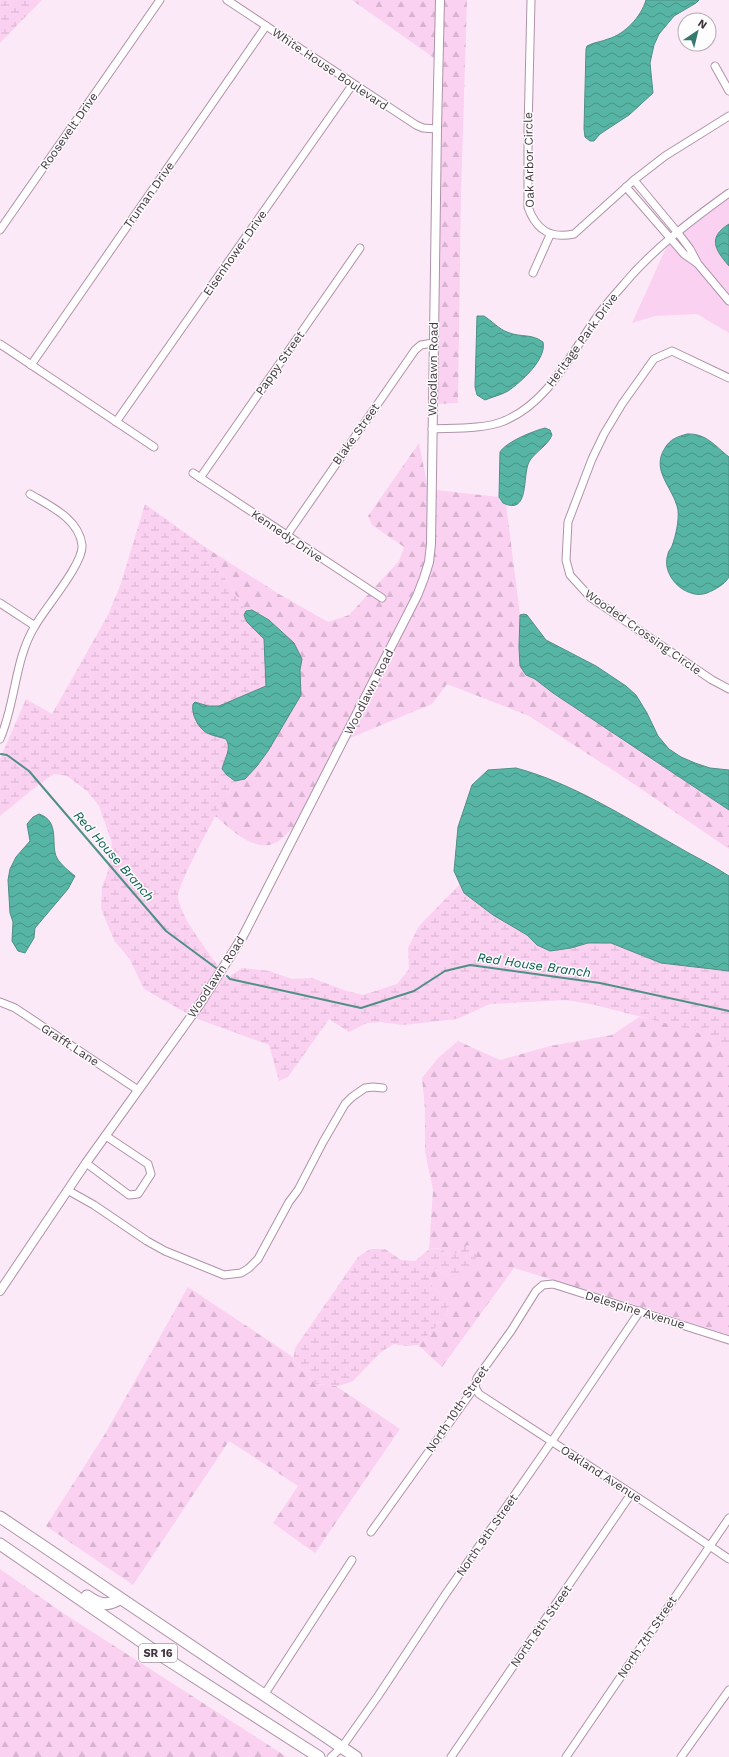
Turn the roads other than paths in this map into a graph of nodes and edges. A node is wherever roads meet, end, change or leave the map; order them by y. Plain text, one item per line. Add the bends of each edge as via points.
1 (160, 0) edge
2 (227, 0) edge
3 (440, 0) edge
4 (531, 0) edge
5 (266, 26) junction
6 (715, 66) dead end
7 (353, 84) junction
8 (729, 91) edge
9 (729, 116) edge
10 (437, 129) junction
11 (634, 180) junction
12 (626, 187) junction
13 (729, 193) edge
14 (0, 230) edge
15 (678, 233) junction
16 (550, 234) junction
17 (671, 239) junction
18 (360, 248) dead end
19 (698, 264) junction
20 (533, 273) dead end
21 (729, 301) edge
22 (433, 343) junction
23 (0, 344) edge
24 (31, 365) junction
25 (729, 378) edge
26 (116, 422) junction
27 (432, 429) junction
28 (154, 447) dead end
29 (193, 473) dead end
30 (200, 478) junction
31 (30, 494) dead end
32 (287, 535) junction
33 (382, 598) dead end
34 (0, 603) edge
35 (35, 626) junction
36 (729, 689) edge
37 (0, 739) edge
38 (0, 1002) edge
39 (384, 1088) dead end
40 (138, 1090) junction
41 (106, 1136) junction
42 (86, 1164) junction
43 (68, 1191) junction
44 (541, 1287) joint
45 (0, 1292) edge
46 (640, 1311) junction
47 (729, 1340) edge
48 (474, 1387) junction
49 (552, 1442) junction
50 (631, 1494) junction
51 (0, 1517) edge
52 (729, 1518) edge
53 (371, 1532) dead end
54 (0, 1538) edge
55 (0, 1544) edge
56 (710, 1546) junction
57 (729, 1559) edge
58 (352, 1560) dead end
59 (119, 1599) junction
60 (729, 1690) edge
61 (264, 1695) junction
62 (342, 1747) junction
63 (319, 1757) edge
64 (332, 1757) edge
65 (356, 1757) edge
66 (451, 1757) edge
67 (566, 1757) edge
68 (681, 1757) edge

1 - 14 street, Roosevelt Drive
2 - 5 street, White House Boulevard
3 - 10 street, Woodlawn Road
4 - 16 street, Oak Arbor Circle via 528,207 532,219
5 - 7 street, White House Boulevard
5 - 24 street, Truman Drive
6 - 8 street
7 - 10 street, White House Boulevard via 416,125
7 - 26 street, Eisenhower Drive
9 - 11 street via 665,156
10 - 22 street, Woodlawn Road
11 - 12 street
11 - 15 street
12 - 16 street via 574,234
12 - 17 street
13 - 15 street, Heritage Park Drive
15 - 17 street, Heritage Park Drive
15 - 19 street
16 - 20 street
17 - 19 street via 684,254
17 - 27 street, Heritage Park Drive via 625,282 600,313 552,383 539,397 504,421
18 - 30 street, Pappy Street
19 - 21 street
22 - 27 street, Woodlawn Road
22 - 32 street, Blake Street via 421,345 415,350
23 - 24 street
24 - 26 street
25 - 36 street, Wooded Crossing Circle via 672,351 654,359 622,404 592,459 568,522 566,560 570,575 590,597
26 - 28 street
27 - 40 street, Woodlawn Road via 431,544 429,562 417,596 243,936 200,1004
29 - 30 street, Kennedy Drive
30 - 32 street, Kennedy Drive
31 - 35 street via 72,522 79,533 82,545 82,553 73,570
32 - 33 street, Kennedy Drive
34 - 35 street
35 - 37 street via 25,644 13,700
38 - 40 street, Grafft Lane via 15,1008
39 - 43 street via 365,1088 346,1104 258,1259 241,1273 224,1275 178,1257 147,1241 100,1208
40 - 41 street, Woodlawn Road
41 - 42 street, Woodlawn Road
41 - 42 street via 148,1164 151,1174 138,1194 129,1195
42 - 43 street, Woodlawn Road
43 - 45 street, Woodlawn Road
44 - 46 street, Delespine Avenue via 552,1284
44 - 48 street, North 10th Street via 477,1378
46 - 47 street, Delespine Avenue
46 - 49 street, North 9th Street
48 - 49 street, Oakland Avenue via 479,1394
48 - 53 street, North 10th Street
49 - 50 street, Oakland Avenue
49 - 62 street, North 9th Street
50 - 56 street, Oakland Avenue
50 - 66 street, North 8th Street
51 - 59 highway, SR 16
52 - 56 street, North 7th Street
54 - 59 highway via 97,1603 114,1603
55 - 63 highway, SR 16 via 165,1658
56 - 57 street, Oakland Avenue
56 - 67 street, North 7th Street
58 - 61 street
59 - 61 highway, SR 16
60 - 68 street
61 - 62 highway, SR 16
62 - 64 street, North 9th Street
62 - 65 highway, SR 16

